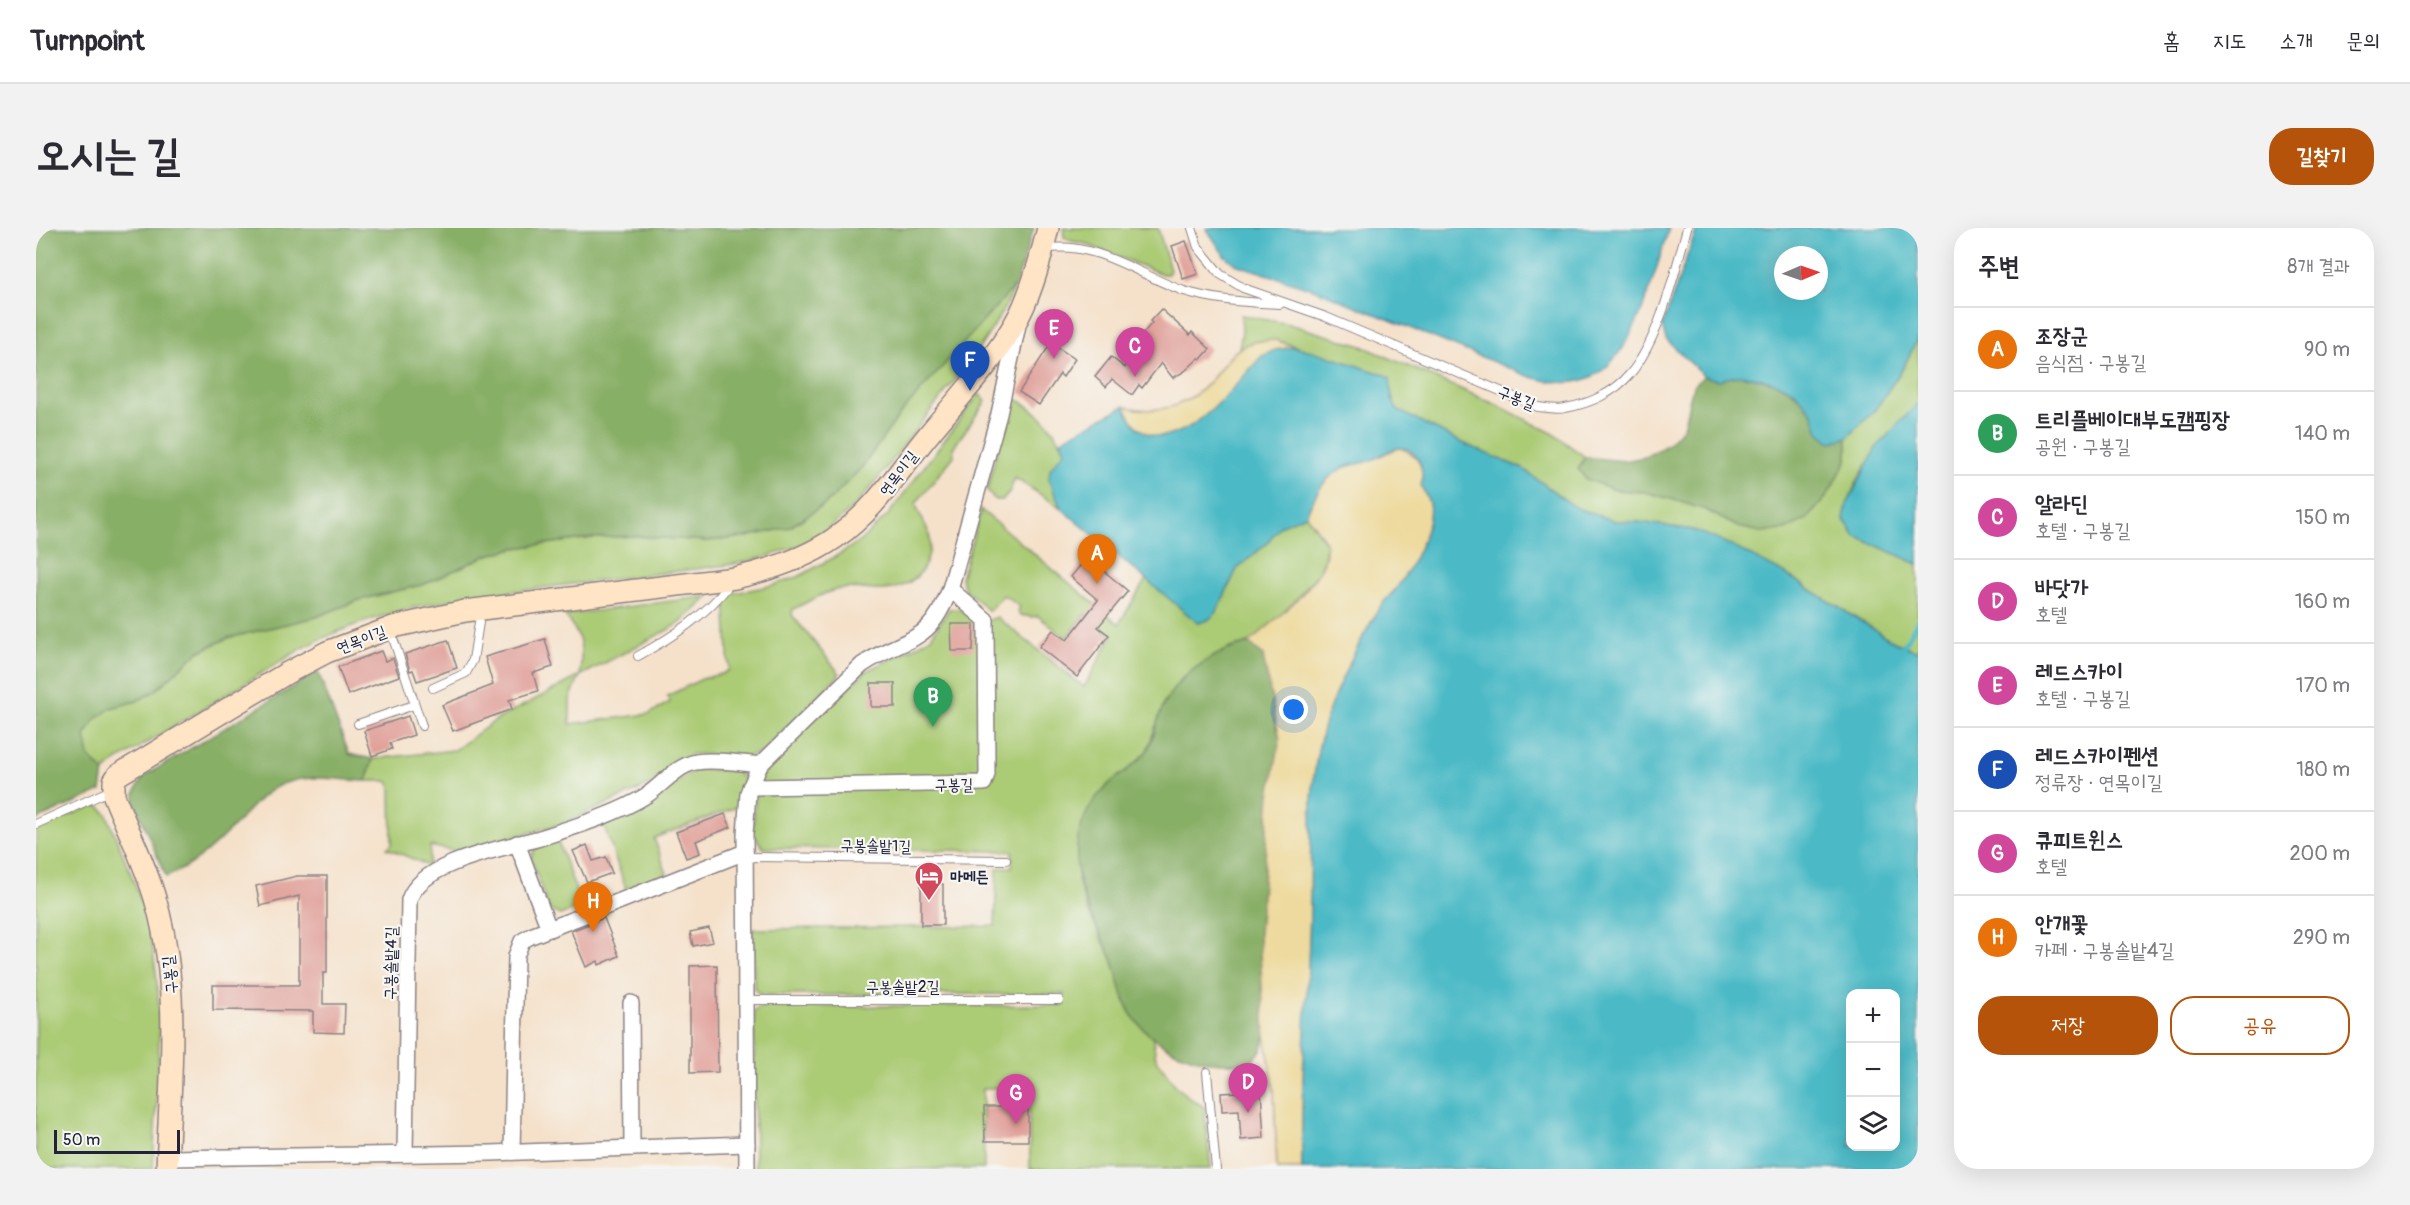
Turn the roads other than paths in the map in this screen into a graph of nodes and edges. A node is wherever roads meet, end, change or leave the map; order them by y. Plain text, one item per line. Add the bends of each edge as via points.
1 (1047, 228) edge
2 (1191, 228) edge
3 (1687, 228) edge
4 (1043, 249) junction
5 (1289, 304) junction
6 (1020, 315) junction
7 (735, 578) junction
8 (950, 590) junction
9 (482, 608) junction
10 (389, 628) junction
11 (638, 656) dead end
12 (433, 688) dead end
13 (414, 705) junction
14 (358, 724) dead end
15 (422, 726) dead end
16 (759, 765) junction
17 (750, 787) junction
18 (113, 789) junction
19 (36, 824) edge
20 (517, 843) junction
21 (745, 854) junction
22 (1006, 860) dead end
23 (549, 929) junction
24 (746, 999) junction
25 (1059, 1000) dead end
26 (631, 1003) dead end
27 (1207, 1072) dead end
28 (747, 1144) junction
29 (632, 1148) junction
30 (512, 1152) junction
31 (405, 1154) junction
32 (168, 1163) edge
33 (747, 1169) edge
34 (1216, 1169) edge

1 - 4 street
2 - 5 lane, 구봉길 via 1198,247 1220,274 1243,288
3 - 5 lane, 구봉길 via 1647,347 1629,375 1607,394 1563,409 1538,407
4 - 5 lane, 구봉길 via 1090,251 1203,296
4 - 6 street
6 - 7 street, 연목이길 via 862,517 834,539 796,560
6 - 8 street via 1004,396
7 - 9 street, 연목이길
7 - 11 lane via 700,616
8 - 16 street via 942,610 924,633 862,665
8 - 17 street, 구봉길 via 986,620 984,783
9 - 10 street, 연목이길
9 - 12 lane via 473,660 466,673
10 - 13 lane
10 - 18 street, 연목이길 via 327,652 287,673 124,769
13 - 14 lane
13 - 15 lane
16 - 17 street
16 - 20 street, 구봉솔밭4길 via 695,762 646,796 616,810
17 - 21 street
18 - 19 lane
18 - 32 street, 구봉길 via 156,901 170,970 173,1012
20 - 23 street
20 - 31 street, 구봉솔밭4길 via 455,862 411,892
21 - 22 lane, 구봉솔밭1길
21 - 23 street
21 - 24 street
23 - 30 street via 522,941 518,948
24 - 25 lane, 구봉솔밭2길
24 - 28 street
26 - 29 street
27 - 34 lane
28 - 29 street
28 - 33 street
29 - 30 street
30 - 31 street
31 - 32 street

